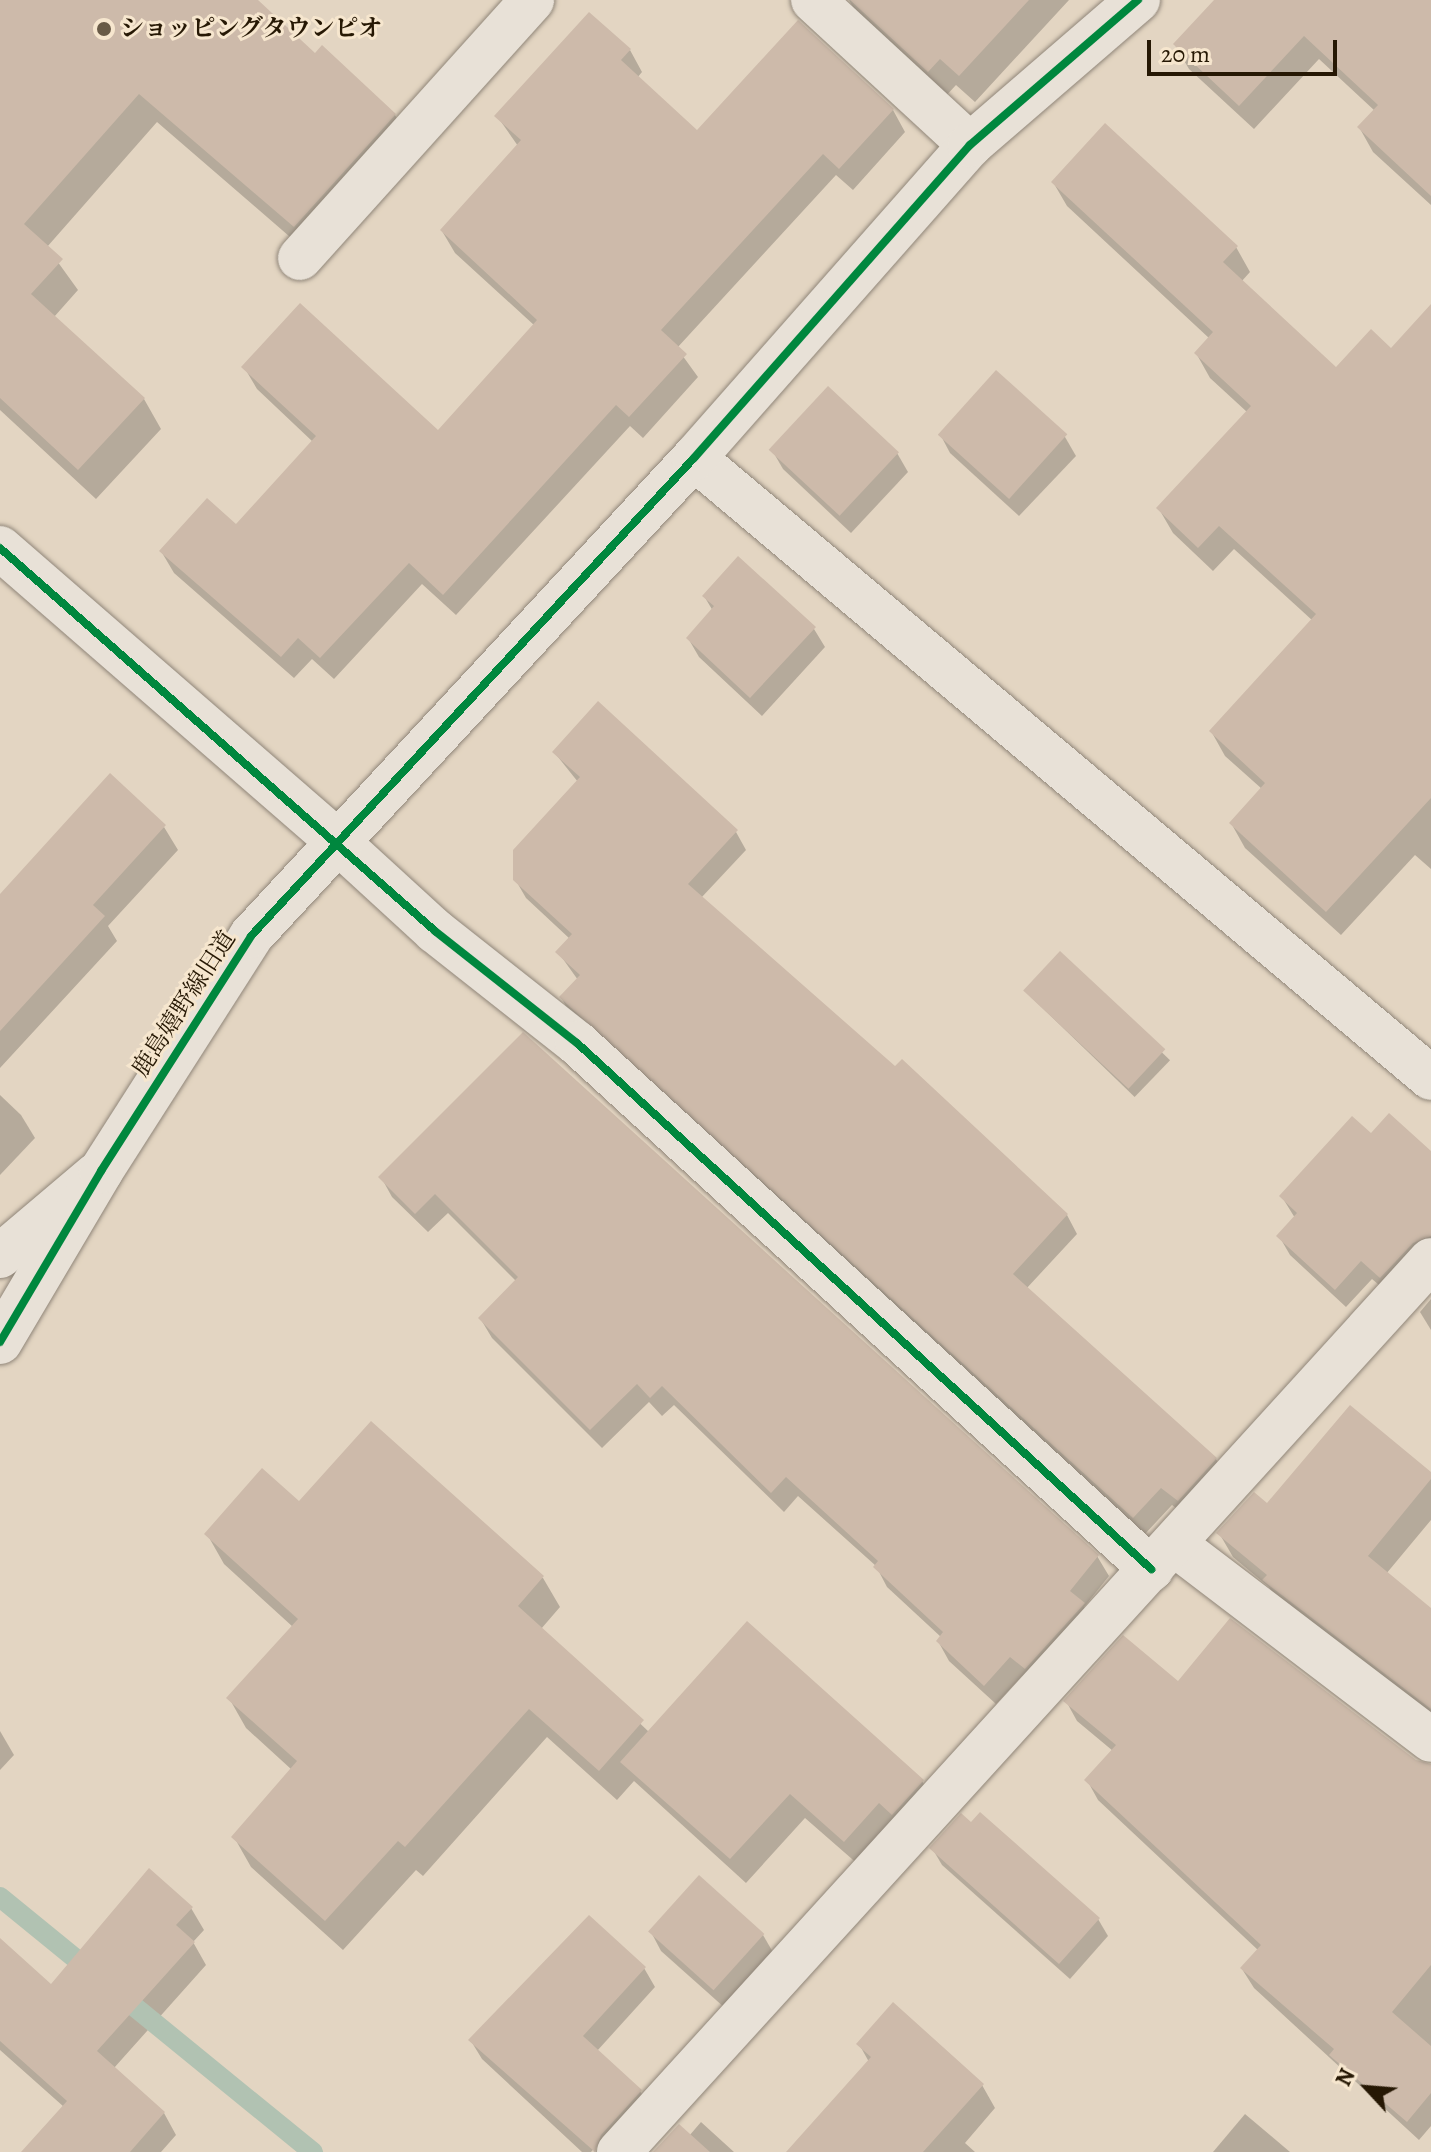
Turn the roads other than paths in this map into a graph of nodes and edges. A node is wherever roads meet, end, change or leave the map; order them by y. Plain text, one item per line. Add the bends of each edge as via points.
1 (532, 0) edge
2 (813, 0) edge
3 (1138, 0) edge
4 (970, 145) junction
5 (300, 258) dead end
6 (694, 458) junction
7 (0, 548) edge
8 (340, 844) junction
9 (1431, 1078) edge
10 (101, 1171) junction
11 (0, 1256) edge
12 (1431, 1260) edge
13 (0, 1342) edge
14 (1163, 1556) junction
15 (1431, 1740) edge
16 (619, 2152) edge

1 - 5 street
2 - 4 street
3 - 4 street, 鹿島嬉野線旧道
4 - 6 street, 鹿島嬉野線旧道
6 - 8 street, 鹿島嬉野線旧道
6 - 9 street
7 - 8 street
8 - 10 street, 鹿島嬉野線旧道 via 251,936
8 - 14 street via 435,931 577,1043
10 - 11 street
10 - 13 street, 鹿島嬉野線旧道
12 - 14 street
14 - 15 street
14 - 16 street

